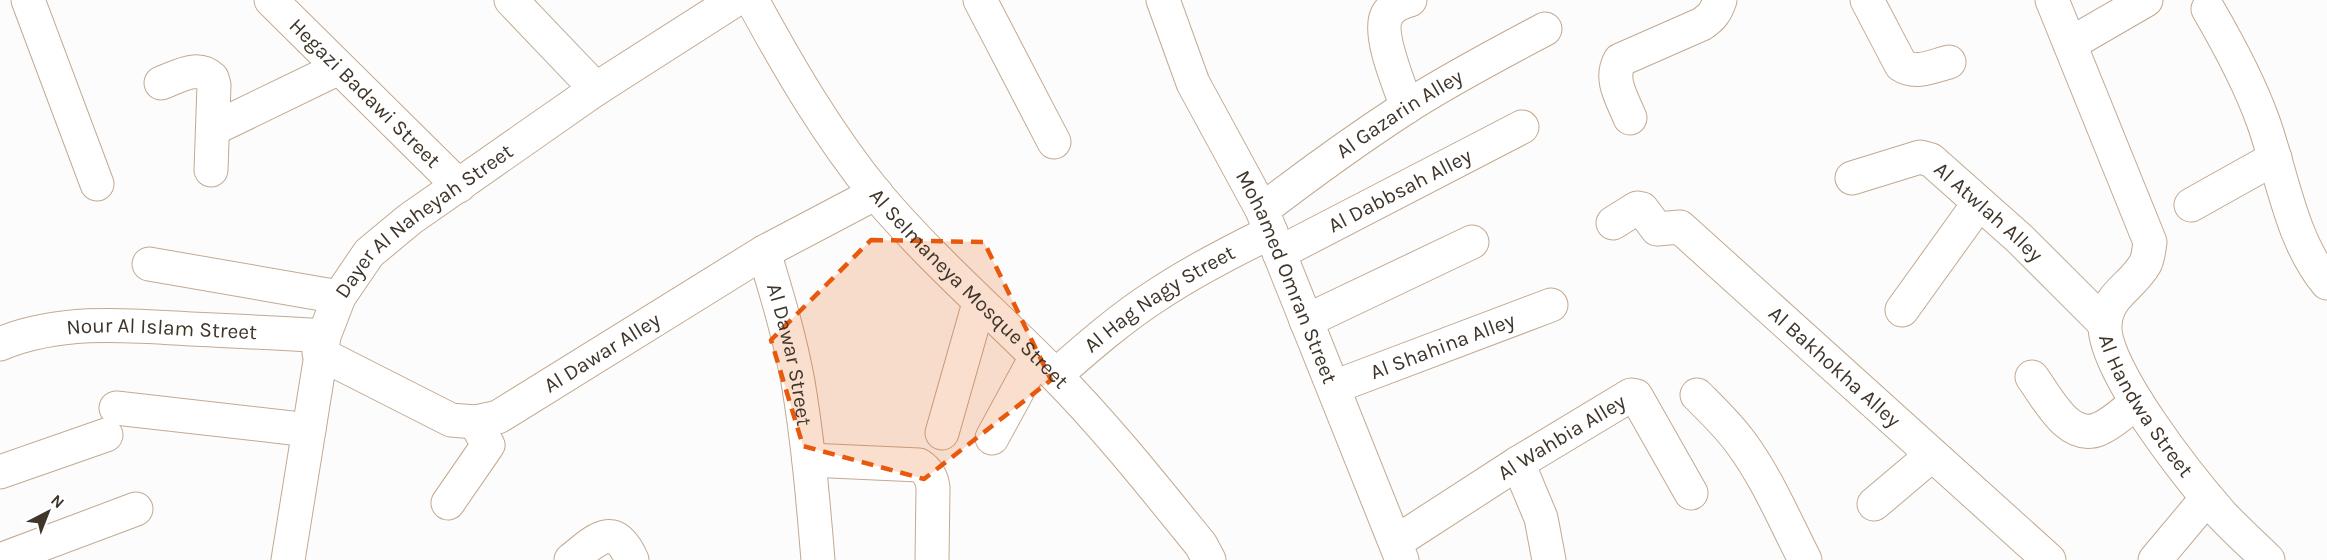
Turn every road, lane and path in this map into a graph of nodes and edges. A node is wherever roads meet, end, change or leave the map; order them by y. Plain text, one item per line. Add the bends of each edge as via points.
1 (28, 0) edge
2 (271, 0) edge
3 (511, 0) edge
4 (735, 0) edge
5 (752, 0) edge
6 (980, 0) edge
7 (1163, 0) edge
8 (1720, 0) edge
9 (1867, 0) edge
10 (2052, 0) edge
11 (2146, 0) edge
12 (1401, 1) edge
13 (2208, 9) dead end
14 (1545, 29) dead end
15 (2070, 44) junction
16 (1949, 62) dead end
17 (339, 68) junction
18 (161, 83) dead end
19 (596, 89) junction
20 (1407, 107) junction
21 (1630, 118) dead end
22 (1522, 127) dead end
23 (213, 129) junction
24 (1054, 142) dead end
25 (2275, 158) junction
26 (211, 170) dead end
27 (1852, 178) dead end
28 (97, 184) dead end
29 (459, 186) junction
30 (876, 193) junction
31 (1979, 202) junction
32 (2191, 205) dead end
33 (1613, 223) dead end
34 (1271, 231) junction
35 (1472, 242) dead end
36 (764, 252) junction
37 (149, 264) dead end
38 (2327, 283) edge
39 (339, 297) junction
40 (979, 303) junction
41 (1551, 305) dead end
42 (1902, 310) dead end
43 (1306, 321) junction
44 (2105, 324) junction
45 (0, 344) edge
46 (322, 344) junction
47 (1046, 366) junction
48 (2032, 377) dead end
49 (1334, 387) junction
50 (1697, 395) dead end
51 (2137, 402) junction
52 (475, 422) junction
53 (309, 430) junction
54 (942, 433) dead end
55 (992, 438) dead end
56 (1932, 455) junction
57 (809, 460) junction
58 (1518, 463) junction
59 (0, 472) edge
60 (1691, 493) dead end
61 (2207, 498) junction
62 (448, 503) dead end
63 (1874, 504) dead end
64 (136, 509) dead end
65 (1399, 551) edge
66 (0, 560) edge
67 (288, 560) edge
68 (571, 560) edge
69 (632, 560) edge
70 (818, 560) edge
71 (932, 560) edge
72 (1209, 560) edge
73 (1549, 560) edge
74 (1804, 560) edge
75 (2049, 560) edge
76 (2155, 560) edge
77 (2268, 560) edge

1 - 28 street
2 - 17 street, Hegazi Badawi Street
3 - 19 street
4 - 19 street, Dayer Al Naheyah Street
5 - 30 street, Al Selmaneya Mosque Street via 785,62 828,129
6 - 24 street
7 - 34 street, Mohamed Omran Street via 1192,83
8 - 21 street via 1717,10 1702,24 1620,60 1615,70 1616,81
9 - 16 street via 1901,65 1917,70
10 - 15 street, Al Handwa Street
11 - 15 street
12 - 20 street via 1386,16 1383,33
13 - 25 street via 2247,81
14 - 20 street, Al Gazarin Alley
15 - 44 street, Al Handwa Street via 2150,242 2145,264 2113,298
17 - 23 street
17 - 29 street, Hegazi Badawi Street
18 - 23 street via 194,70 207,73 214,85
19 - 29 street, Dayer Al Naheyah Street
20 - 34 street, Al Gazarin Alley via 1332,156
22 - 34 street, Al Dabbsah Alley
23 - 26 street
25 - 32 street
25 - 38 street via 2304,248
27 - 31 street, Al Atwlah Alley via 1926,158
29 - 39 street, Dayer Al Naheyah Street via 369,253
30 - 36 street, Al Dawar Alley
30 - 40 street, Al Selmaneya Mosque Street
31 - 42 street
31 - 44 street, Al Atwlah Alley
33 - 56 street, Al Bakhokha Alley via 1637,208 1657,229 1680,227
34 - 43 street, Mohamed Omran Street
34 - 47 street, Al Hag Nagy Street via 1212,261 1104,333
35 - 43 street
36 - 52 street, Al Dawar Alley via 498,417
36 - 57 street, Al Dawar Street via 797,380
37 - 39 street
39 - 46 street, Dayer Al Naheyah Street
40 - 47 street, Al Selmaneya Mosque Street
40 - 54 street
41 - 49 street, Al Shahina Alley
43 - 49 street, Mohamed Omran Street
44 - 51 street, Al Handwa Street via 2114,360
45 - 46 street, Nour Al Islam Street via 43,332 123,325
46 - 52 street, Al Dawar Alley via 451,420
46 - 53 street, Dayer Al Naheyah Street
47 - 55 street
47 - 72 street, Al Selmaneya Mosque Street via 1130,456
48 - 51 street via 2067,424 2077,430 2101,429
49 - 65 street, Mohamed Omran Street
50 - 74 street via 1720,417 1758,468
51 - 61 street, Al Handwa Street
52 - 62 street via 487,447
53 - 59 street via 111,421
53 - 67 street, Dayer Al Naheyah Street
56 - 63 street
56 - 75 street, Al Bakhokha Alley
57 - 70 street, Al Dawar Street
57 - 71 street via 919,465 927,470 933,488
58 - 60 street, Al Wahbia Alley via 1631,395 1636,396
58 - 65 street, Al Wahbia Alley
58 - 73 street via 1541,518
61 - 76 street
61 - 77 street, Al Handwa Street
64 - 66 street
68 - 69 street via 604,536 621,541

